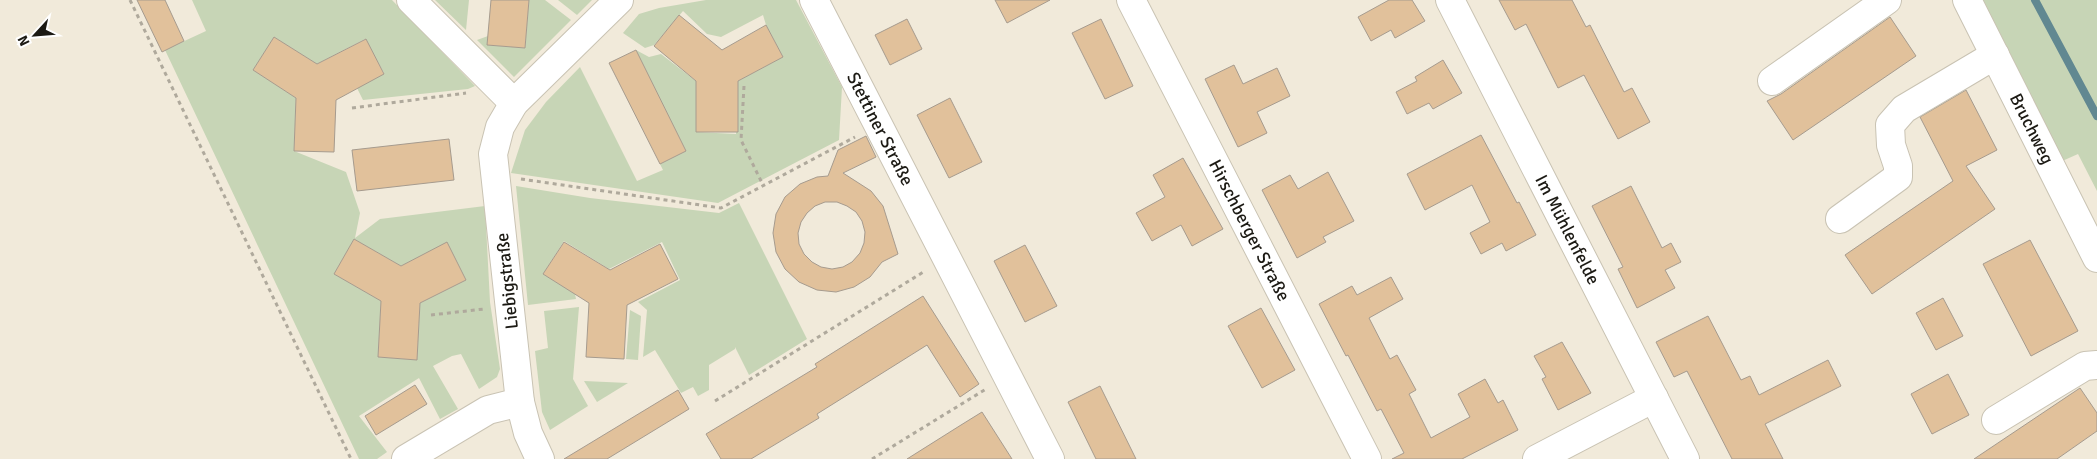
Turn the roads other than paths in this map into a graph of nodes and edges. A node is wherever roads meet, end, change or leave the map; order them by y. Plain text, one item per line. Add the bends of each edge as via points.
1 (411, 0) edge
2 (619, 0) edge
3 (814, 0) edge
4 (1131, 0) edge
5 (1450, 0) edge
6 (1887, 0) edge
7 (1967, 0) edge
8 (1994, 55) junction
9 (1772, 81) dead end
10 (514, 104) junction
11 (1840, 219) dead end
12 (2097, 258) edge
13 (2097, 365) edge
14 (1654, 398) junction
15 (520, 402) junction
16 (1996, 420) dead end
17 (406, 459) edge
18 (540, 459) edge
19 (1050, 459) edge
20 (1367, 459) edge
21 (1537, 459) edge
22 (1685, 459) edge

1 - 10 street
2 - 10 street, Liebigstraße
3 - 19 street, Stettiner Straße
4 - 20 street, Hirschberger Straße
5 - 14 street, Im Mühlenfelde
6 - 9 street
7 - 8 street, Bruchweg
8 - 11 street via 1904,110 1890,126 1898,177
8 - 12 street, Bruchweg
10 - 15 street, Liebigstraße via 500,127 493,154
13 - 16 street via 2085,366
14 - 21 street
14 - 22 street, Im Mühlenfelde
15 - 17 street via 488,410
15 - 18 street, Liebigstraße via 528,433

